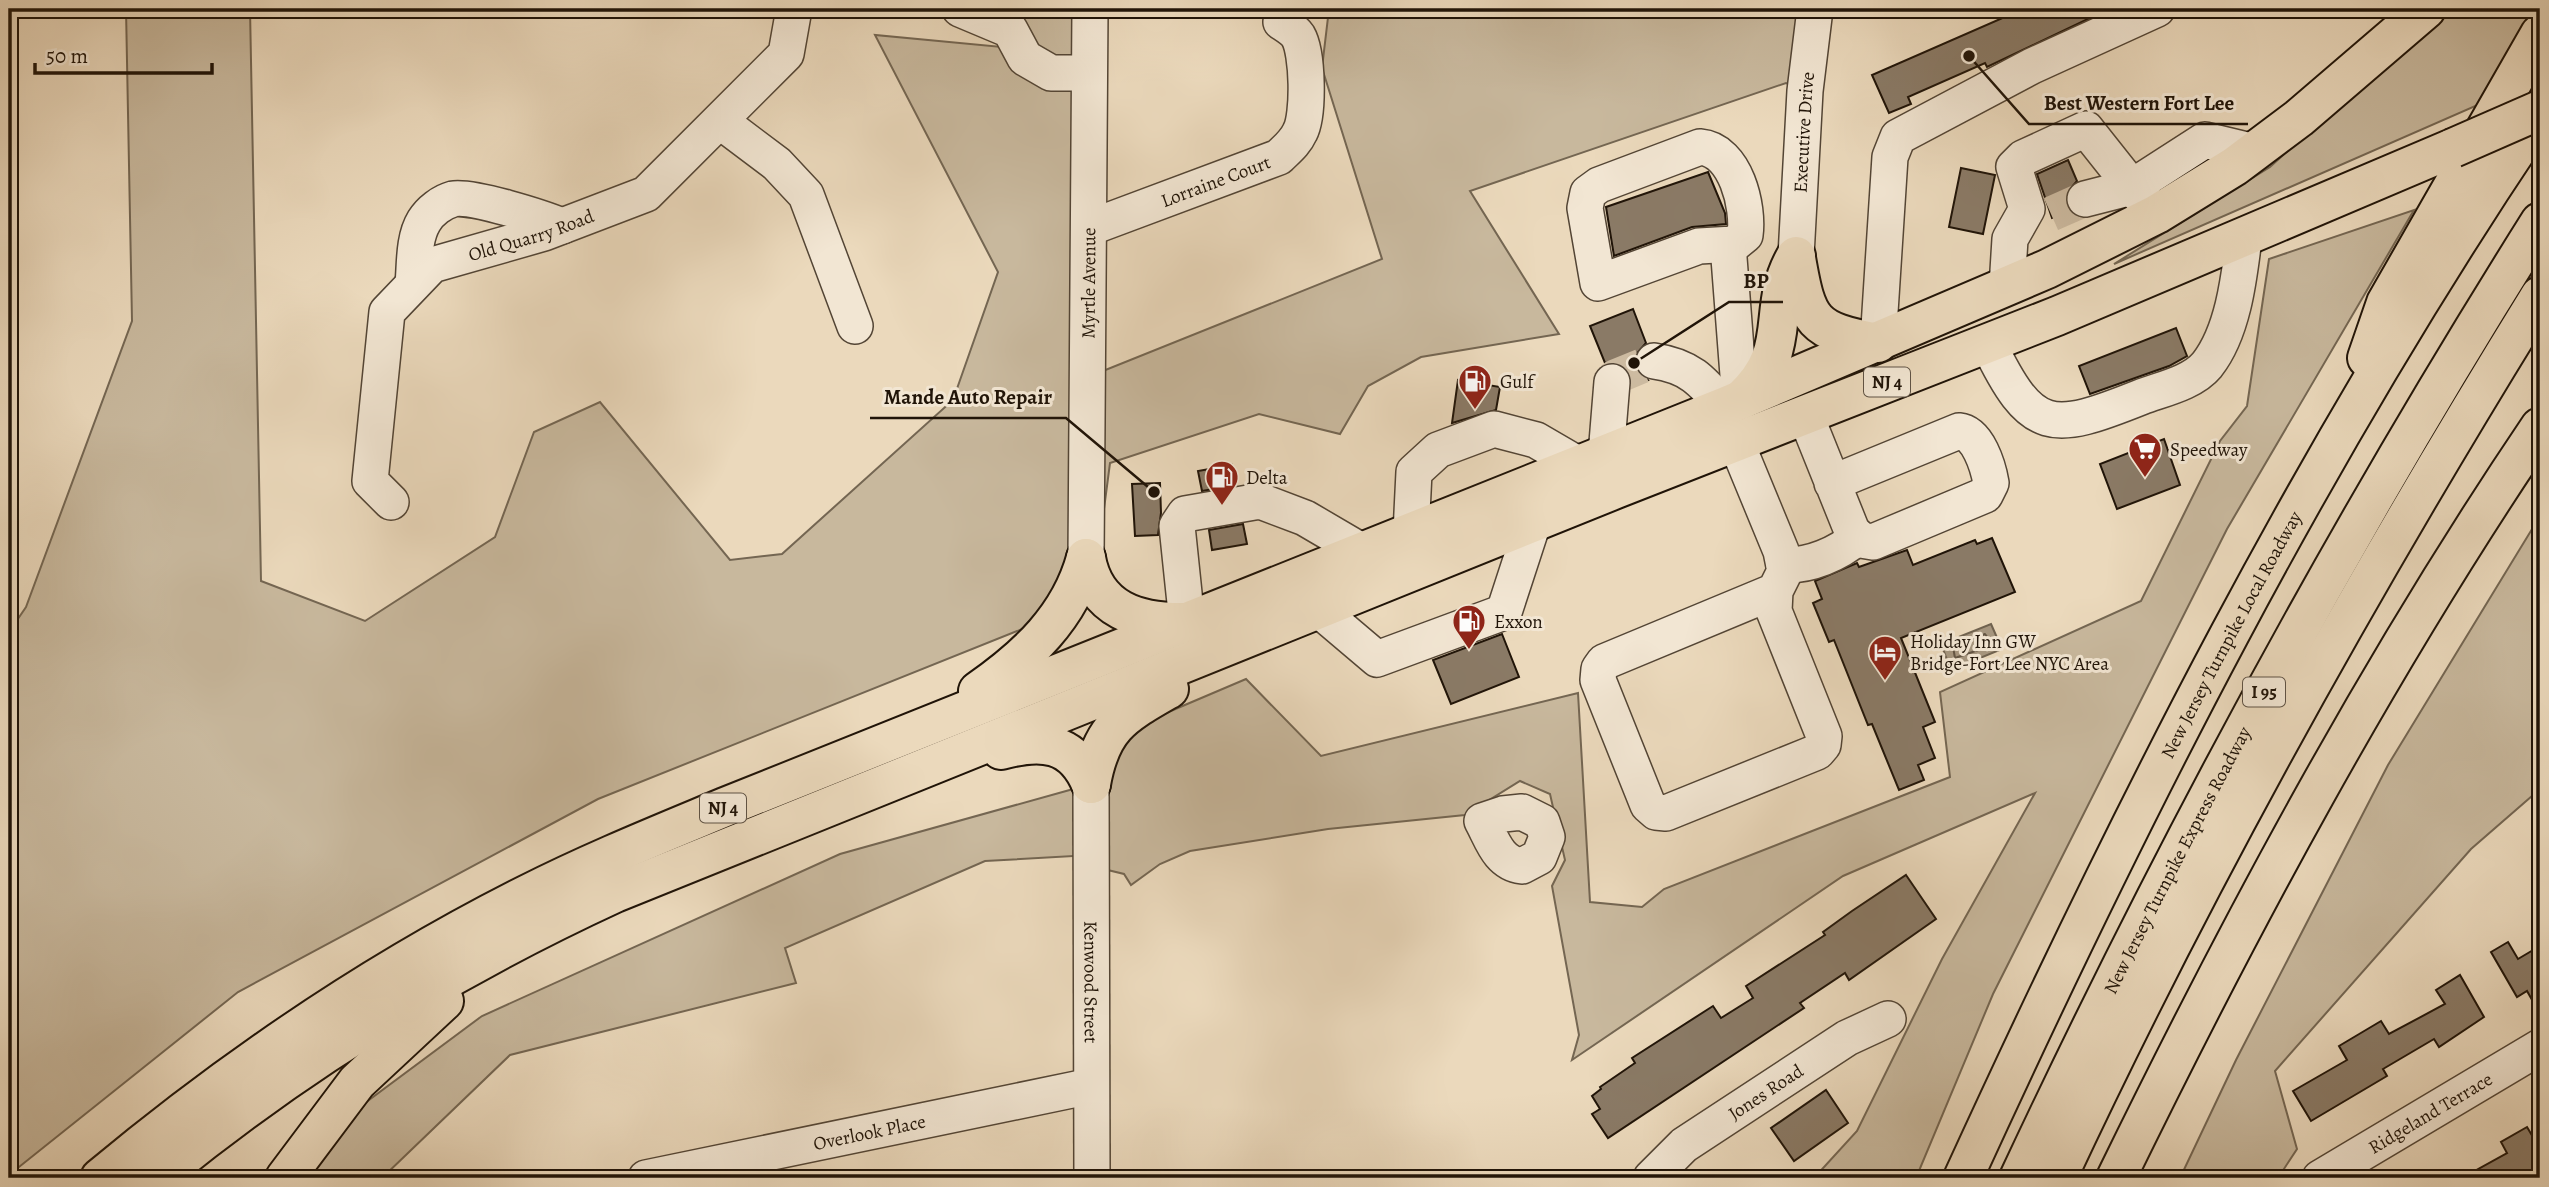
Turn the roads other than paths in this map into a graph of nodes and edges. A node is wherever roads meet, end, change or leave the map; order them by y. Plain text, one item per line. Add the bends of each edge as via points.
1 (794, 9) edge
2 (960, 9) edge
3 (1090, 9) edge
4 (1815, 9) edge
5 (2157, 9) edge
6 (2426, 9) edge
7 (1011, 20) edge
8 (1281, 22) dead end
9 (2540, 34) edge
10 (1089, 73) junction
11 (2540, 110) edge
12 (2540, 116) edge
13 (720, 121) junction
14 (2104, 177) junction
15 (2540, 222) edge
16 (562, 226) junction
17 (1089, 228) junction
18 (2244, 238) junction
19 (1728, 245) junction
20 (1796, 256) junction
21 (414, 285) junction
22 (2007, 287) junction
23 (2540, 296) edge
24 (855, 326) dead end
25 (1878, 343) junction
26 (1988, 343) junction
27 (1654, 361) tunnel mouth
28 (1612, 382) dead end
29 (1805, 414) junction
30 (1733, 416) junction
31 (2540, 427) edge
32 (2334, 449) junction
33 (1592, 460) junction
34 (1832, 483) junction
35 (391, 502) dead end
36 (1532, 523) junction
37 (1410, 533) junction
38 (1858, 537) junction
39 (1363, 552) junction
40 (1086, 558) junction
41 (1779, 578) junction
42 (1307, 614) junction
43 (1187, 622) junction
44 (887, 742) junction
45 (894, 779) junction
46 (1091, 784) junction
47 (537, 931) junction
48 (1888, 1019) dead end
49 (2540, 1047) edge
50 (1091, 1086) junction
51 (143, 1166) edge
52 (94, 1178) edge
53 (100, 1178) edge
54 (285, 1178) edge
55 (646, 1178) edge
56 (1092, 1178) edge
57 (1651, 1178) edge
58 (1963, 1178) edge
59 (2019, 1178) edge
60 (2057, 1178) edge
61 (2116, 1178) edge
62 (2320, 1178) edge

1 - 13 street, Old Quarry Road via 786,54
2 - 7 street
3 - 10 street, Myrtle Avenue
4 - 20 street, Executive Drive via 1805,91
5 - 25 street via 2032,66 1898,137 1890,157
6 - 14 highway, NJ 4 via 2255,152
7 - 10 street via 1025,58 1051,73
8 - 17 street, Lorraine Court via 1302,47 1306,113 1292,145 1279,156
9 - 32 highway via 2386,303
10 - 17 street, Myrtle Avenue
11 - 18 highway, NJ 4, bridge
12 - 32 highway, New Jersey Turnpike Local Roadway via 2448,257
13 - 16 street, Old Quarry Road via 646,194
13 - 24 street via 777,164 806,195
14 - 22 highway, NJ 4
14 - 22 street via 2086,129 2014,166 2030,196 2010,239
15 - 59 highway, New Jersey Turnpike Express Roadway / I 95 via 2405,442 2268,683 2166,877
16 - 21 street, Old Quarry Road via 432,265
16 - 21 street via 535,215 456,198 438,206 424,221 416,247
17 - 40 street, Myrtle Avenue
18 - 26 highway, NJ 4
18 - 26 street via 2239,283 2225,327 2213,355 2196,376 2099,414 2064,422 2022,403
19 - 19 street via 1745,235 1743,194 1729,167 1706,147 1599,184 1586,198 1598,284 1699,246
19 - 30 street
20 - 25 highway via 1806,307 1817,323
20 - 30 highway via 1784,280 1772,360
21 - 35 street, Old Quarry Road via 387,312 370,481
22 - 25 highway, NJ 4
23 - 60 highway, New Jersey Turnpike Express Roadway / I 95 via 2283,731 2180,925
25 - 30 highway, NJ 4
26 - 29 highway, NJ 4
27 - 30 street via 1679,365 1706,385
28 - 33 street
29 - 30 highway, NJ 4
29 - 34 street
30 - 33 highway, NJ 4
30 - 36 highway, NJ 4
30 - 41 street via 1781,551
31 - 61 highway via 2358,720
32 - 58 highway, New Jersey Turnpike Local Roadway via 2132,826
33 - 37 highway, NJ 4
33 - 37 street via 1494,429 1438,450 1414,472
34 - 38 street
34 - 38 street via 1959,431 1968,432 1975,440 1991,478 1988,492 1873,542
36 - 42 highway, NJ 4
36 - 42 street via 1504,612 1377,659
37 - 39 highway, NJ 4
38 - 41 street
39 - 43 highway, NJ 4
39 - 43 street via 1306,518 1260,500 1185,514 1177,526
40 - 43 highway via 1097,590 1113,605 1144,618
40 - 44 highway via 1068,604 1029,652 968,698
41 - 41 street via 1774,611 1824,736 1823,745 1817,752 1666,813 1656,811 1648,805 1598,680 1599,669 1604,662
42 - 45 highway, NJ 4
42 - 46 highway via 1119,720 1104,737
43 - 44 highway, NJ 4
44 - 51 highway, NJ 4 via 606,857 451,934 303,1025 206,1094
45 - 46 highway via 1036,743 1066,750
45 - 47 highway, NJ 4 via 664,872
46 - 50 street, Kenwood Street
47 - 51 highway, NJ 4 via 441,982 349,1037 243,1112
47 - 54 highway via 428,1014 374,1064 327,1118
48 - 57 street, Jones Road via 1847,1038 1684,1145
49 - 62 street, Ridgeland Terrace
50 - 55 street, Overlook Place
50 - 56 street, Kenwood Street
51 - 52 highway
51 - 53 highway, NJ 4

